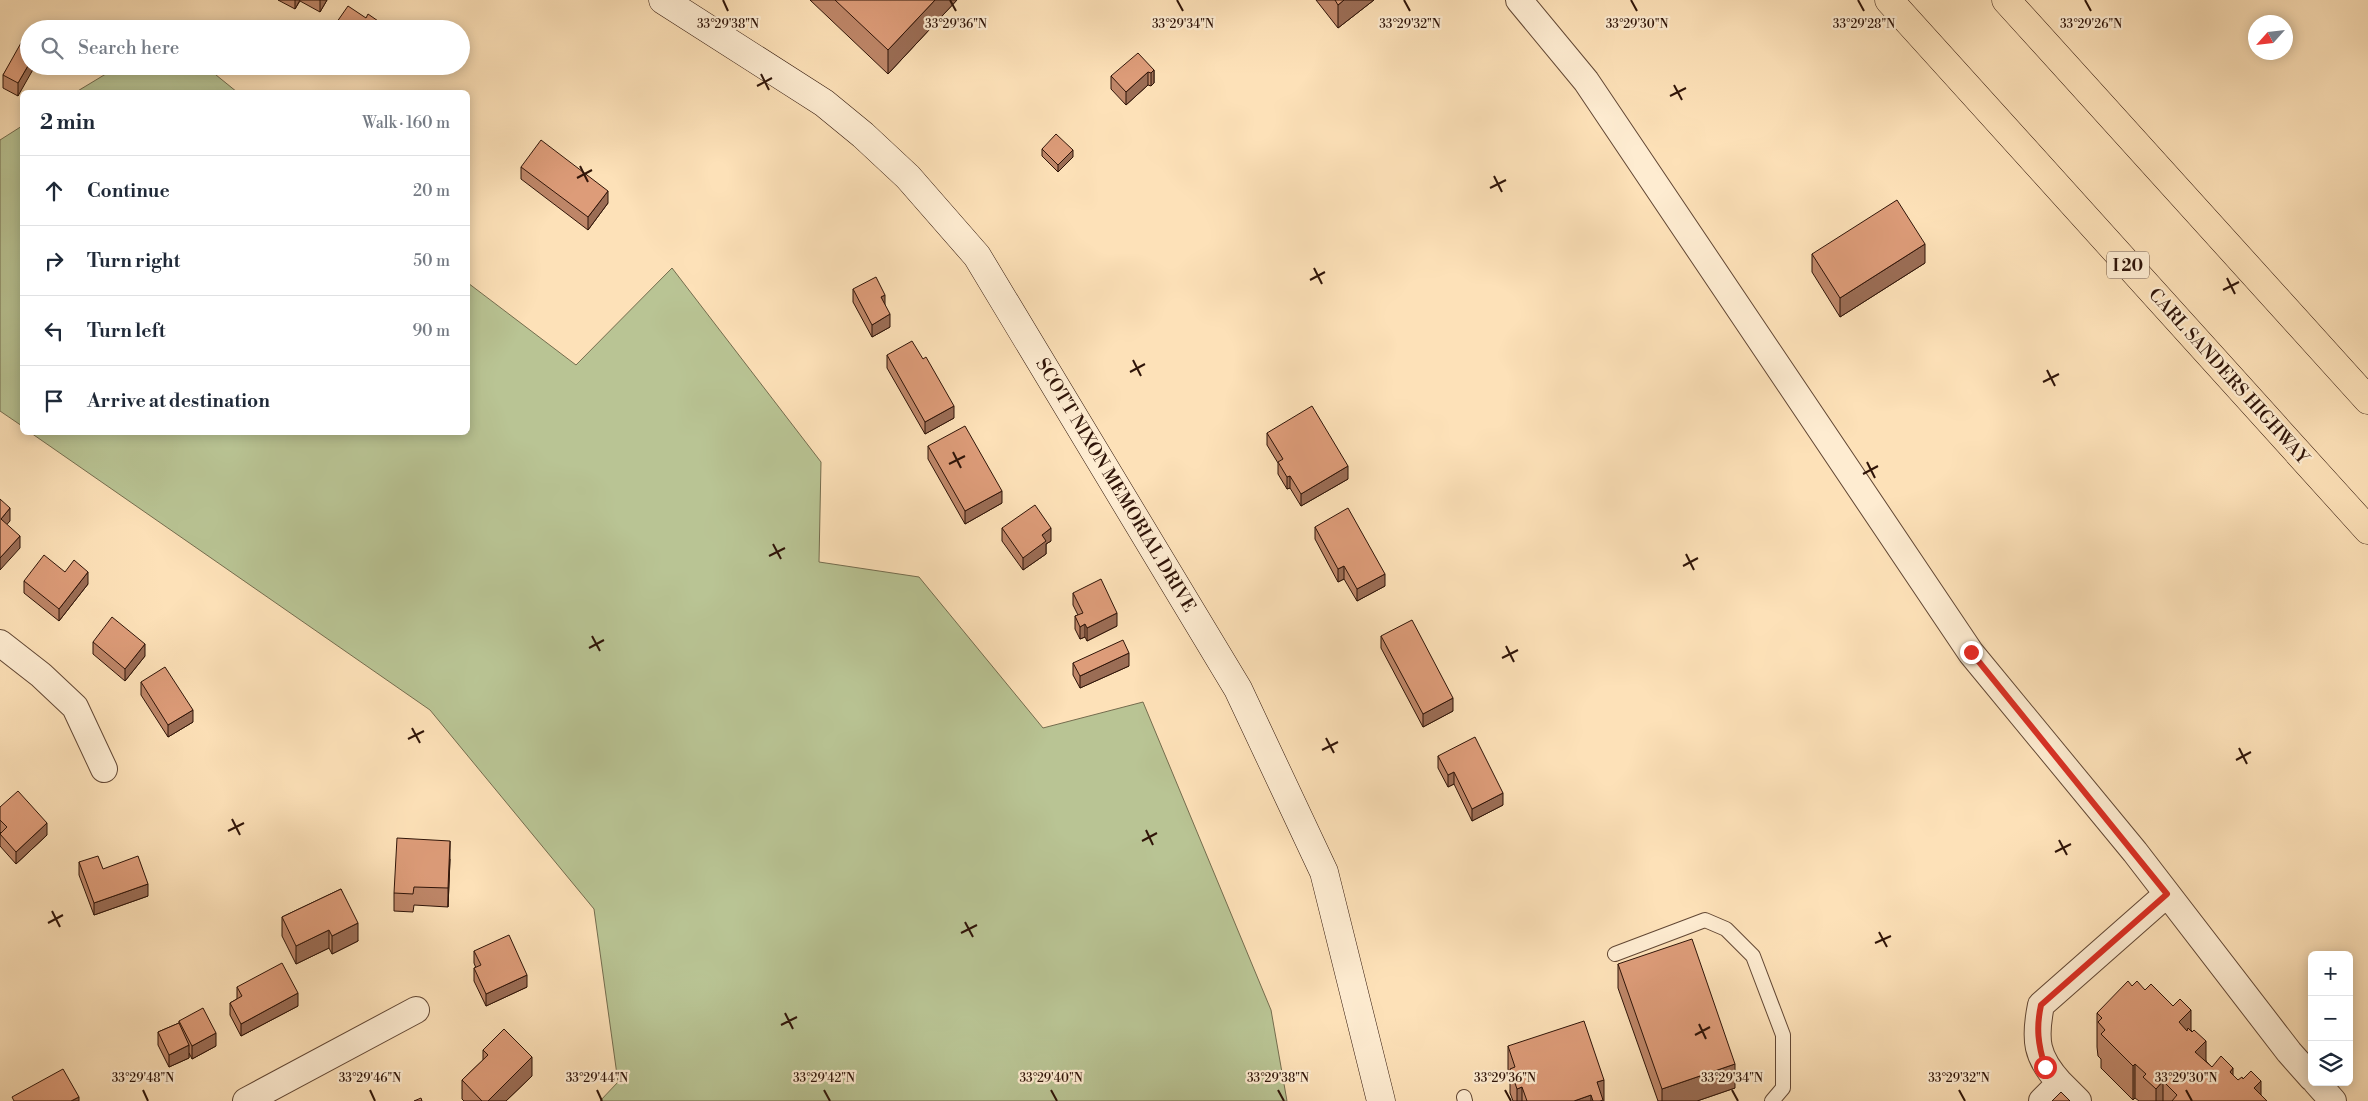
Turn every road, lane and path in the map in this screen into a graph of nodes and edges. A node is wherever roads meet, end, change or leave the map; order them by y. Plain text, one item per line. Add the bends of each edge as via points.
1 (663, 0) edge
2 (1519, 0) edge
3 (1889, 0) edge
4 (2006, 0) edge
5 (2368, 400) edge
6 (2368, 530) edge
7 (0, 642) edge
8 (104, 769) dead end
9 (2167, 894) junction
10 (1615, 954) dead end
11 (416, 1010) dead end
12 (2308, 1073) edge
13 (2319, 1086) edge
14 (2060, 1095) edge
15 (246, 1101) edge
16 (1380, 1101) edge
17 (1772, 1101) edge
18 (2332, 1101) edge

1 - 16 main road, SCOTT NIXON MEMORIAL DRIVE via 824,103 908,177 977,256 1238,689 1324,872
2 - 9 street via 1586,81 1971,652
3 - 6 highway, CARL SANDERS HIGHWAY / I 20
4 - 5 highway
7 - 8 street via 75,707
9 - 12 street
9 - 14 street via 2041,1005 2038,1045
10 - 17 lane via 1705,920 1726,929 1753,956 1783,1035 1783,1088
11 - 15 street
13 - 18 street

